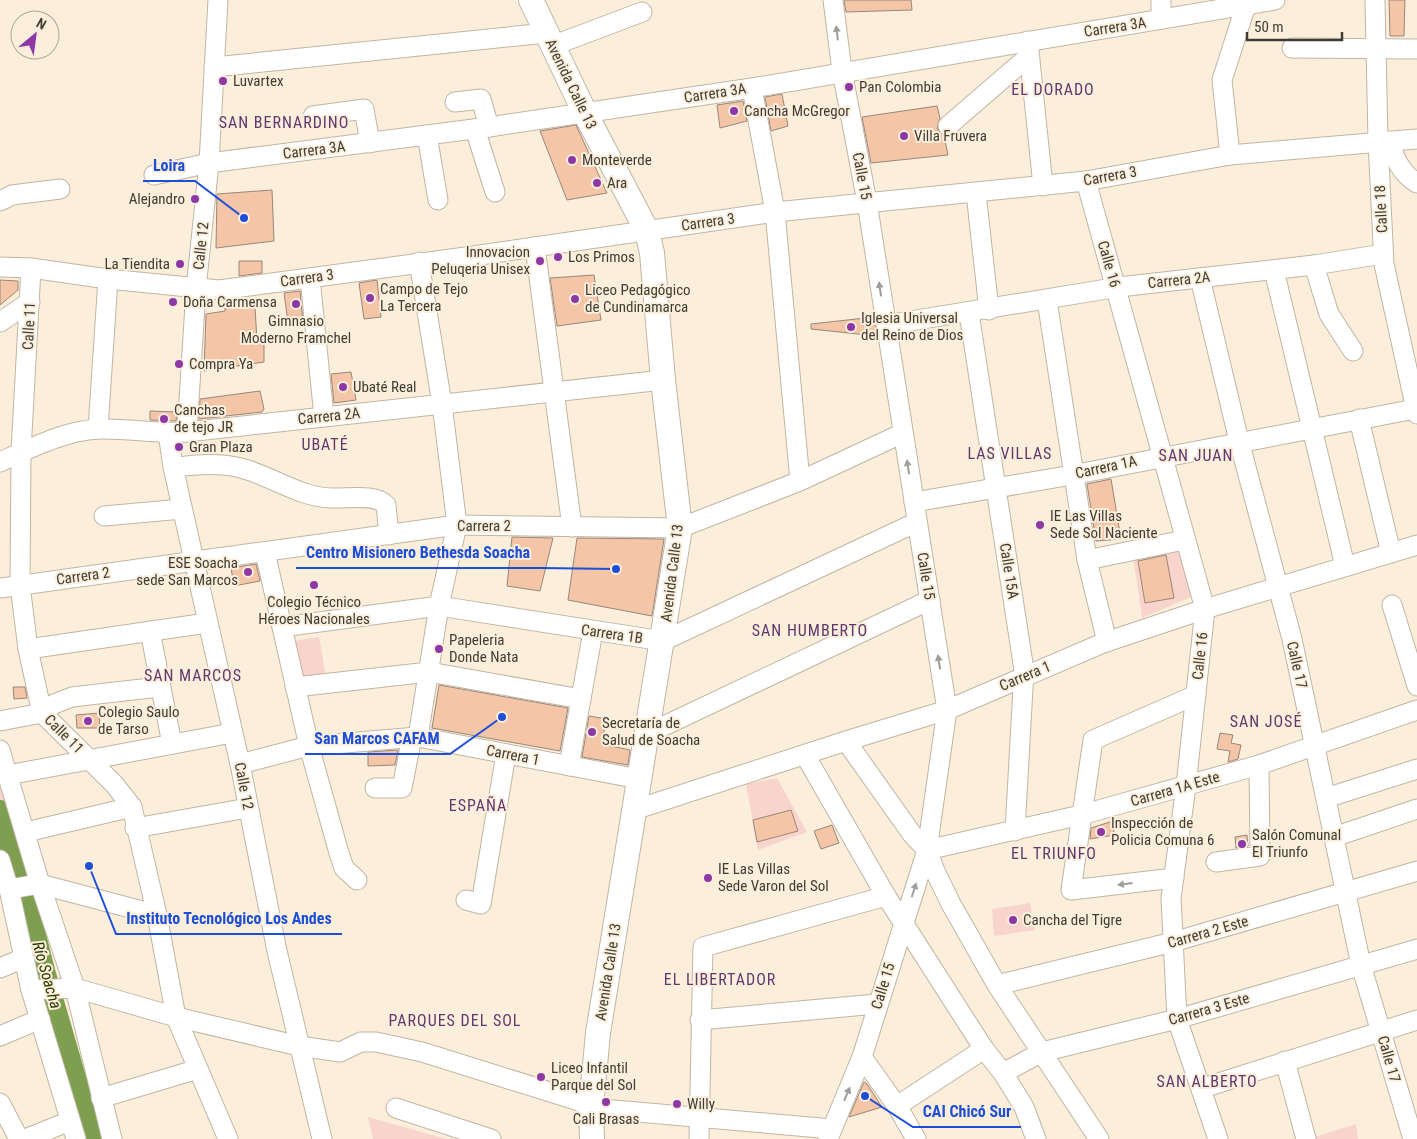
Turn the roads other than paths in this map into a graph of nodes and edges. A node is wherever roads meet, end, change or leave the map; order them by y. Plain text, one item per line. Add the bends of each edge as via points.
1 (218, 0) edge
2 (531, 0) edge
3 (833, 0) edge
4 (1161, 0) edge
5 (1275, 0) edge
6 (1375, 0) edge
7 (1246, 5) junction
8 (642, 12) dead end
9 (1161, 19) junction
10 (549, 40) junction
11 (1028, 48) junction
12 (1292, 48) dead end
13 (1375, 49) junction
14 (1417, 49) edge
15 (214, 67) junction
16 (842, 71) junction
17 (752, 88) junction
18 (455, 102) dead end
19 (585, 113) junction
20 (313, 116) dead end
21 (948, 126) dead end
22 (482, 128) junction
23 (427, 135) junction
24 (1417, 139) edge
25 (1383, 141) junction
26 (370, 143) junction
27 (1230, 155) junction
28 (209, 163) junction
29 (154, 174) dead end
30 (1086, 181) junction
31 (1417, 183) edge
32 (1043, 186) junction
33 (60, 189) dead end
34 (495, 192) dead end
35 (976, 194) junction
36 (438, 200) dead end
37 (0, 201) edge
38 (867, 202) junction
39 (775, 212) junction
40 (647, 231) junction
41 (535, 247) junction
42 (1383, 254) junction
43 (419, 262) junction
44 (1314, 265) junction
45 (0, 267) edge
46 (31, 268) junction
47 (1274, 270) junction
48 (310, 278) junction
49 (1200, 278) junction
50 (108, 279) junction
51 (1116, 288) junction
52 (196, 289) junction
53 (1047, 300) junction
54 (30, 302) junction
55 (989, 310) junction
56 (969, 312) junction
57 (0, 322) edge
58 (886, 325) junction
59 (1353, 351) dead end
60 (663, 380) junction
61 (554, 392) junction
62 (442, 404) junction
63 (1416, 411) edge
64 (324, 417) junction
65 (1359, 419) junction
66 (1312, 428) junction
67 (98, 430) junction
68 (187, 432) junction
69 (168, 433) junction
70 (903, 433) junction
71 (1239, 441) junction
72 (21, 452) junction
73 (1162, 456) junction
74 (0, 462) edge
75 (173, 467) junction
76 (1072, 475) junction
77 (800, 481) junction
78 (996, 487) junction
79 (914, 502) junction
80 (182, 509) junction
81 (104, 516) dead end
82 (918, 522) junction
83 (457, 525) junction
84 (572, 527) junction
85 (680, 528) junction
86 (389, 535) junction
87 (1184, 540) junction
88 (1417, 545) edge
89 (265, 552) junction
90 (1391, 553) junction
91 (1087, 560) junction
92 (194, 561) junction
93 (1345, 566) junction
94 (20, 584) junction
95 (1278, 586) junction
96 (0, 588) edge
97 (930, 600) junction
98 (1392, 605) dead end
99 (439, 606) junction
100 (1204, 609) junction
101 (207, 623) junction
102 (282, 627) junction
103 (593, 631) junction
104 (150, 632) junction
105 (663, 641) junction
106 (1107, 642) junction
107 (28, 649) junction
108 (429, 672) junction
109 (1024, 677) junction
110 (1417, 686) edge
111 (159, 687) junction
112 (295, 687) junction
113 (1196, 695) junction
114 (581, 699) junction
115 (947, 710) junction
116 (1417, 710) edge
117 (42, 713) junction
118 (0, 720) edge
119 (232, 733) junction
120 (647, 734) junction
121 (415, 737) junction
122 (846, 741) junction
123 (172, 744) junction
124 (309, 746) junction
125 (1315, 746) junction
126 (0, 750) edge
127 (506, 754) junction
128 (804, 755) junction
129 (90, 759) junction
130 (240, 764) junction
131 (1259, 765) junction
132 (569, 766) junction
133 (1417, 769) edge
134 (8, 774) junction
135 (639, 780) junction
136 (1186, 786) junction
137 (375, 788) dead end
138 (1326, 798) junction
139 (132, 807) junction
140 (248, 808) junction
141 (1417, 809) edge
142 (634, 810) junction
143 (1081, 816) junction
144 (135, 828) junction
145 (1015, 830) junction
146 (26, 832) junction
147 (1334, 836) junction
148 (927, 850) junction
149 (0, 860) edge
150 (1216, 862) dead end
151 (1417, 872) edge
152 (1174, 878) junction
153 (356, 880) dead end
154 (39, 884) junction
155 (10, 889) junction
156 (1346, 893) junction
157 (886, 896) junction
158 (466, 900) dead end
159 (156, 915) junction
160 (903, 922) junction
161 (1173, 942) junction
162 (1417, 949) edge
163 (24, 958) junction
164 (1361, 965) junction
165 (0, 968) edge
166 (998, 985) junction
167 (75, 988) junction
168 (31, 990) junction
169 (877, 1004) junction
170 (176, 1017) junction
171 (40, 1019) junction
172 (1177, 1019) junction
173 (700, 1020) junction
174 (1417, 1020) edge
175 (1381, 1031) junction
176 (0, 1036) edge
177 (299, 1046) junction
178 (984, 1048) junction
179 (1042, 1052) junction
180 (862, 1057) junction
181 (1285, 1061) junction
182 (198, 1070) junction
183 (1004, 1073) junction
184 (1203, 1088) junction
185 (101, 1098) junction
186 (0, 1103) edge
187 (897, 1106) junction
188 (396, 1108) dead end
189 (591, 1108) junction
190 (699, 1117) junction
191 (73, 1130) edge
192 (830, 1134) edge
193 (19, 1139) edge
194 (25, 1139) edge
195 (112, 1139) edge
196 (228, 1139) edge
197 (322, 1139) edge
198 (491, 1139) edge
199 (592, 1139) edge
200 (699, 1139) edge
201 (916, 1139) edge
202 (1036, 1139) edge
203 (1099, 1139) edge
204 (1218, 1139) edge
205 (1306, 1139) edge
206 (1413, 1139) edge

1 - 15 street, Calle 12
2 - 10 main road, Avenida Calle 13
16 -> 3 street, Calle 15
4 - 9 street
5 - 7 street, Carrera 3A
6 - 13 street, Calle 18
7 - 9 street, Carrera 3A
7 - 27 street via 1222,80
8 - 10 street
9 - 11 street, Carrera 3A
10 - 15 street
10 - 19 main road, Avenida Calle 13
11 - 16 street, Carrera 3A
11 - 21 street
11 - 32 street
12 - 13 street
13 - 14 street
13 - 25 street, Calle 18
15 - 28 street, Calle 12
16 - 17 street, Carrera 3A
16 - 38 street, Calle 15
17 - 19 street, Carrera 3A
17 - 39 street
18 - 22 street via 481,99
19 - 22 street, Carrera 3A
19 - 40 main road, Avenida Calle 13
20 - 26 street via 364,109
22 - 23 street, Carrera 3A
22 - 34 street
23 - 26 street, Carrera 3A
23 - 36 street
24 - 25 street, Carrera 3
25 - 27 street, Carrera 3
25 - 31 street via 1405,174
25 - 42 street, Calle 18
26 - 28 street, Carrera 3A
27 - 30 street, Carrera 3
28 - 29 street, Carrera 3A
28 - 52 street, Calle 12
30 - 32 street, Carrera 3
30 - 51 street, Calle 16
32 - 35 street, Carrera 3
33 - 37 street via 12,194
35 - 38 street, Carrera 3
35 - 55 street
38 - 39 street, Carrera 3
58 -> 38 street, Calle 15
39 - 40 street, Carrera 3
39 - 77 street
40 - 41 street, Carrera 3
40 - 60 main road, Avenida Calle 13 via 652,252
41 - 43 street, Carrera 3
41 - 61 street
42 - 44 street, Carrera 2A
42 - 63 street, Calle 18
43 - 48 street, Carrera 3
43 - 62 street
44 - 47 street, Carrera 2A
44 - 59 street via 1329,314
45 - 46 street, Carrera 3
46 - 50 street, Carrera 3
46 - 54 street, Calle 11
47 - 49 street, Carrera 2A
47 - 66 street
48 - 52 street, Carrera 3 via 219,290
48 - 64 street
49 - 51 street, Carrera 2A
49 - 71 street, Calle 17
50 - 52 street, Carrera 3
50 - 67 street
51 - 53 street, Carrera 2A
51 - 73 street, Calle 16
52 - 68 street, Calle 12 via 193,388
53 - 55 street, Carrera 2A
53 - 76 street
54 - 57 street
54 - 72 street, Calle 11
55 - 56 street, Carrera 2A
56 - 58 street, Carrera 2A
56 - 78 street, Calle 15A
58 - 70 street, Calle 15
60 - 61 street, Carrera 2A
60 - 85 main road, Avenida Calle 13
61 - 62 street, Carrera 2A
61 - 84 street
62 - 64 street, Carrera 2A
62 - 83 street
63 - 65 street, Carrera 1A
64 - 68 street, Carrera 2A
65 - 66 street, Carrera 1A
65 - 90 street
66 - 71 street, Carrera 1A
66 - 93 street
67 - 69 street, Carrera 2A
67 - 72 street, Carrera 2A via 57,437
68 - 69 street, Carrera 2A
69 - 75 street, Calle 12
70 - 77 street, Carrera 2
79 -> 70 street, Calle 15
71 - 73 street, Carrera 1A
71 - 95 street, Calle 17
72 - 74 street, Carrera 2A
72 - 94 street, Calle 11
73 - 76 street, Carrera 1A
73 - 87 street, Calle 16
75 - 80 street, Calle 12
75 - 86 street via 223,464 318,497 377,499 386,505
76 - 78 street, Carrera 1A
76 - 91 street
77 - 85 street, Carrera 2
78 - 79 street, Carrera 1A
78 - 109 street, Calle 15A
79 - 82 street, Calle 15
80 - 81 street
80 - 92 street, Calle 12
82 - 97 street, Calle 15
82 - 105 street, Carrera 1B
83 - 84 street, Carrera 2
83 - 86 street, Carrera 2
83 - 99 street
84 - 85 street, Carrera 2
85 - 105 main road, Avenida Calle 13
86 - 89 street, Carrera 2
87 - 91 street
87 - 100 street, Calle 16
88 - 90 street, Carrera 1
89 - 92 street, Carrera 2
89 - 102 street
90 - 93 street, Carrera 1
91 - 106 street
92 - 94 street, Carrera 2
92 - 101 street, Calle 12
93 - 95 street, Carrera 1
94 - 96 street
94 - 107 street, Calle 11
95 - 100 street, Carrera 1
95 - 125 street, Calle 17
115 -> 97 street, Calle 15
97 - 120 street
98 - 110 street
99 - 102 street, Carrera 1B
99 - 103 street, Carrera 1B
99 - 108 street
100 - 106 street, Carrera 1
100 - 113 street, Calle 16
101 - 104 street
101 - 119 street, Calle 12
102 - 112 street
103 - 105 street, Carrera 1B
103 - 114 street
104 - 107 street
104 - 111 street
105 - 120 main road, Avenida Calle 13
106 - 109 street, Carrera 1
107 - 117 street, Calle 11
108 - 112 street
108 - 114 street
108 - 121 street
109 - 115 street, Carrera 1
109 - 145 street, Calle 15A
111 - 117 street via 72,697
111 - 123 street
112 - 124 street
113 - 136 street, Calle 16
113 - 143 street via 1093,740
114 - 132 street
115 - 122 street, Carrera 1
115 - 148 street, Calle 15
116 - 125 street, Carrera 1A Este
117 - 118 street
117 - 129 street, Calle 11
119 - 123 street
119 - 130 street, Calle 12
120 - 135 main road, Avenida Calle 13
121 - 124 street, Carrera 1
121 - 127 street, Carrera 1
121 - 137 street via 402,788
122 - 128 street, Carrera 1
122 - 148 street
123 - 129 street
124 - 130 street, Carrera 1
124 - 153 street via 341,861
125 - 131 street, Carrera 1A Este
125 - 138 street, Calle 17
126 - 134 street
127 - 132 street, Carrera 1
127 - 158 street via 481,904
128 - 142 street, Carrera 1
128 - 157 street
129 - 134 street
129 - 139 street, Calle 11
130 - 140 street, Calle 12
131 - 136 street, Carrera 1A Este
131 - 150 street via 1260,856
132 - 135 street, Carrera 1
133 - 138 street
134 - 146 street
135 - 142 main road, Avenida Calle 13
136 - 143 street, Carrera 1A Este
136 - 152 street, Calle 16
138 - 147 street, Calle 17
139 - 144 street, Calle 11
139 - 146 street
140 - 144 street
140 - 177 street, Calle 12
141 - 147 street
142 - 189 main road, Avenida Calle 13 via 598,1033
143 - 145 street, Carrera 1A Este
152 -> 143 street via 1070,890
144 - 159 street, Calle 11
145 - 148 street, Carrera 1A Este
146 - 154 street
147 - 156 street, Calle 17
160 -> 148 street, Calle 15
148 - 166 street via 952,904
149 - 155 street
151 - 156 street, Carrera 2 Este
152 - 161 street, Calle 16 via 1171,898
154 - 155 street
154 - 159 street
154 - 167 street
155 - 163 street
156 - 161 street, Carrera 2 Este
156 - 164 street, Calle 17
157 - 160 street
157 - 173 street via 703,947
159 - 170 street, Calle 11
160 - 169 street, Calle 15
160 - 178 street
161 - 166 street, Carrera 2 Este
161 - 172 street, Calle 16
162 - 164 street, Carrera 3 Este
163 - 165 street
163 - 168 street
164 - 172 street, Carrera 3 Este
164 - 175 street, Calle 17
166 - 179 street
167 - 168 street
167 - 170 street
167 - 185 street
168 - 171 street
169 - 173 street
169 - 180 street, Calle 15
170 - 177 street
170 - 182 street, Calle 11
171 - 176 street
171 - 191 street
172 - 179 street, Carrera 3 Este
172 - 184 street, Calle 16
173 - 190 street
174 - 175 street
175 - 181 street
175 - 206 street, Calle 17
177 - 189 street via 340,1052 361,1042 376,1042 422,1052 579,1101
177 - 197 street, Calle 12
178 - 183 street
178 - 187 street
179 - 183 street, Carrera 3 Este
179 - 203 street
180 - 187 street
192 -> 180 street, Calle 15
181 - 184 street
181 - 205 street
182 - 185 street
182 - 196 street, Calle 11
183 - 202 street via 1024,1107
184 - 204 street, Calle 16
185 - 195 street
186 - 193 street
187 - 201 street
188 - 198 street
189 - 190 street
189 - 199 main road, Avenida Calle 13
190 - 192 street
190 - 200 street
191 - 194 street

